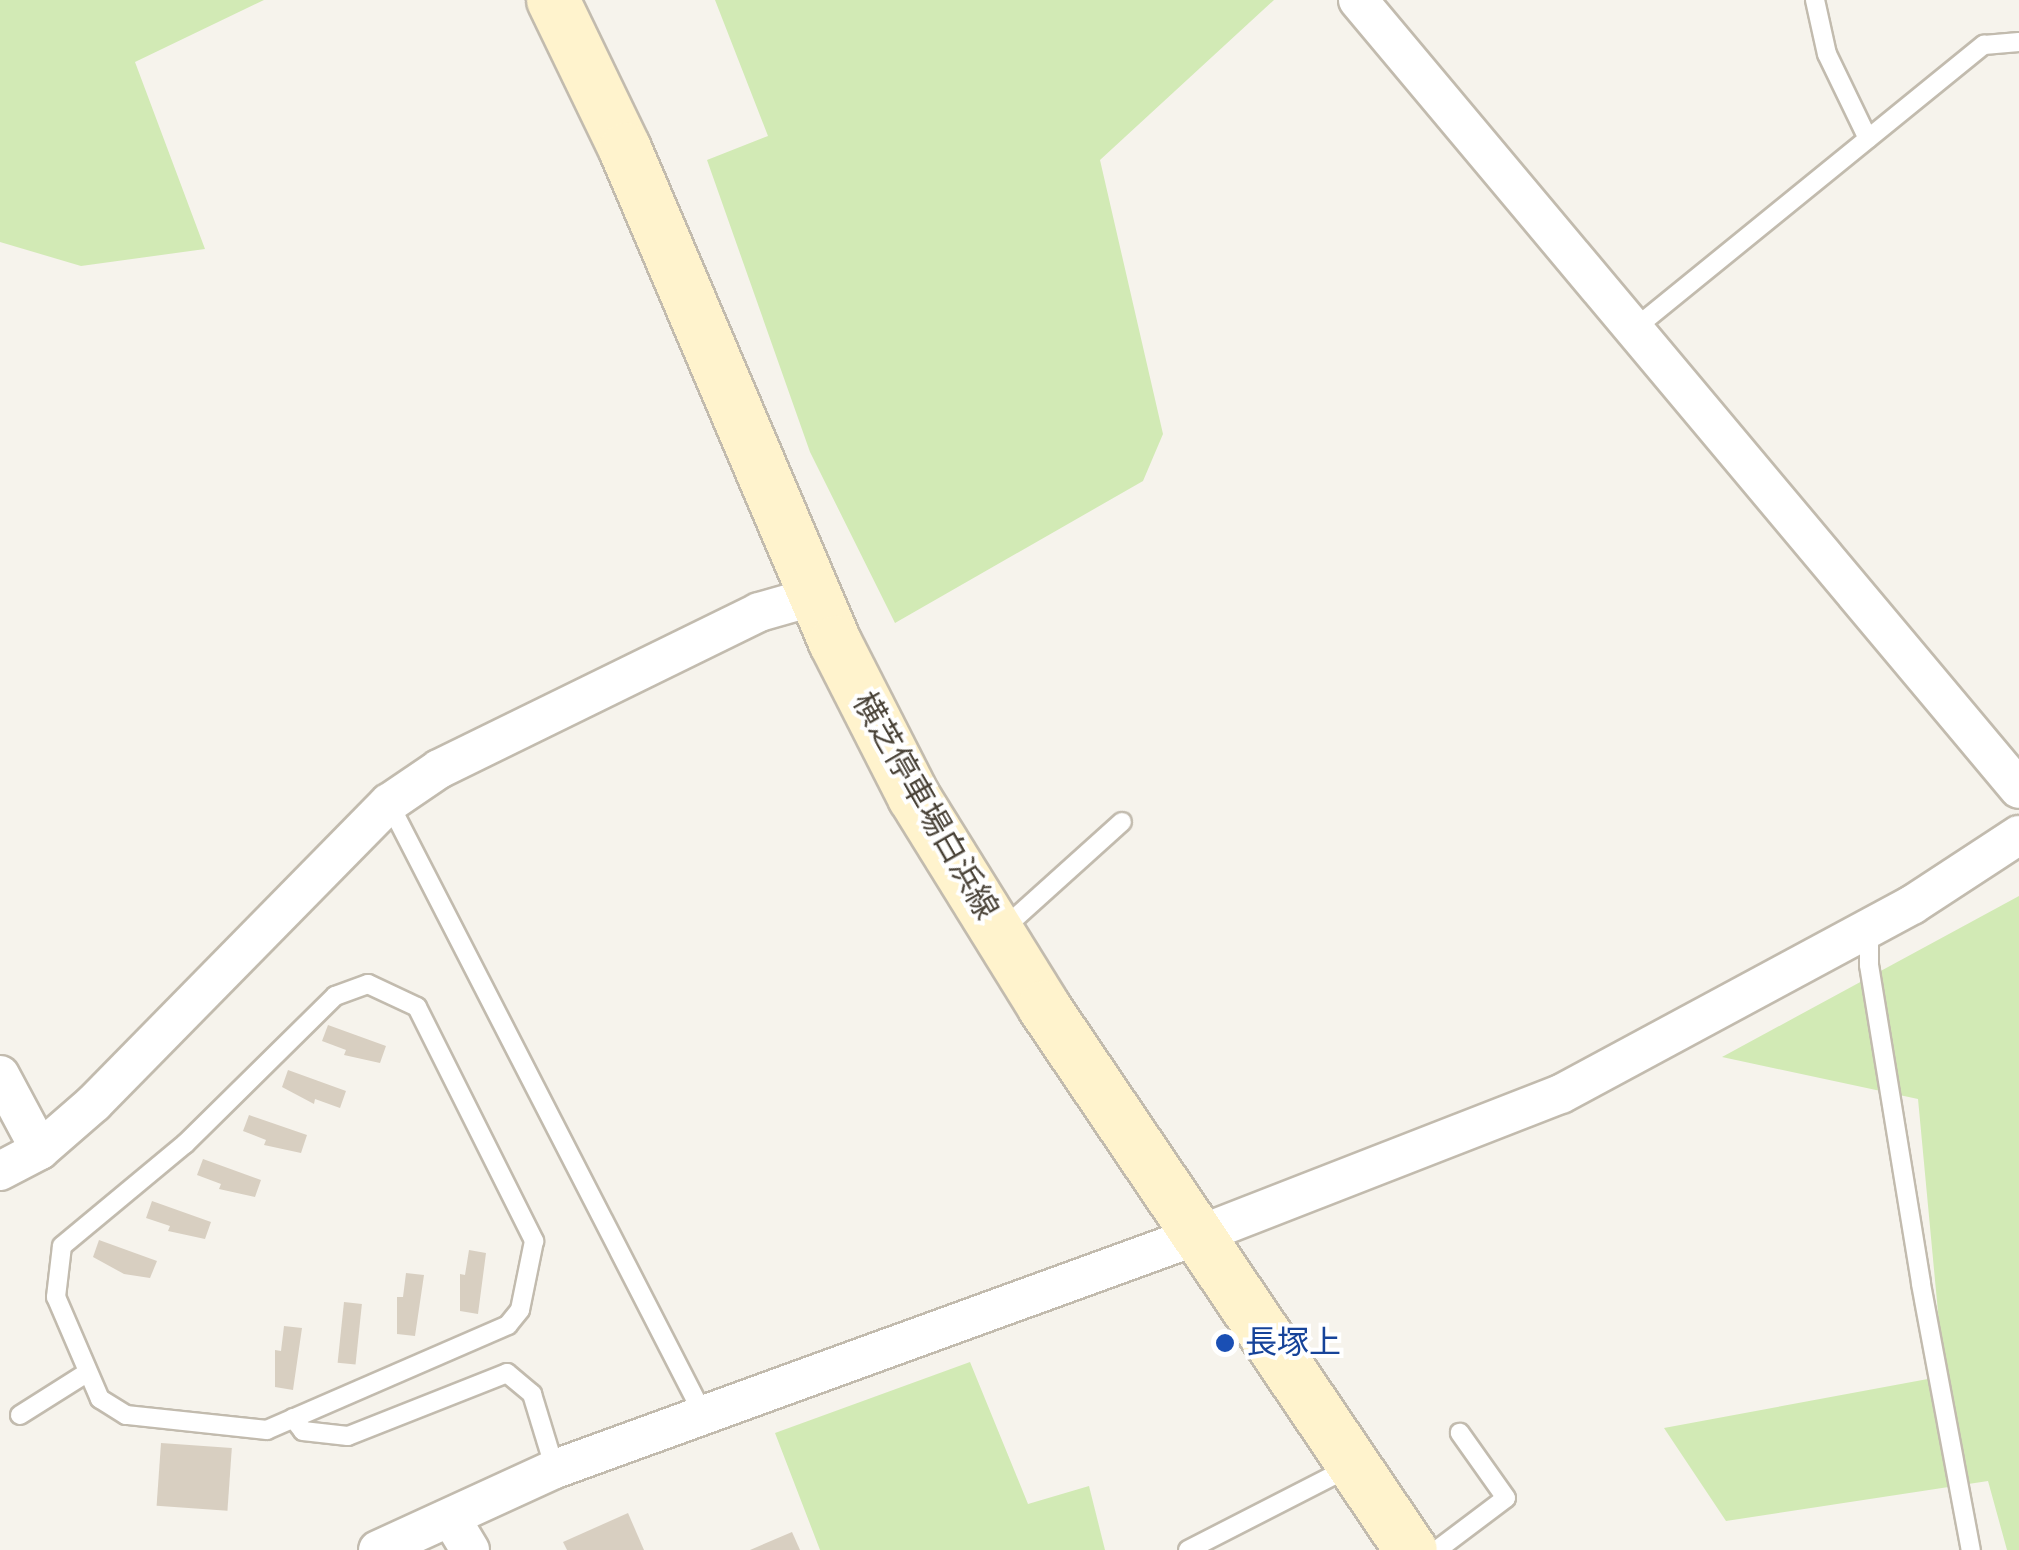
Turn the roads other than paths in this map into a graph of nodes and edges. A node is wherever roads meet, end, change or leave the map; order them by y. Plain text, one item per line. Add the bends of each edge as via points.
1 (552, 0) edge
2 (1358, 0) edge
3 (1815, 0) edge
4 (2019, 42) edge
5 (1868, 139) junction
6 (1634, 330) junction
7 (815, 596) junction
8 (2019, 788) edge
9 (390, 802) junction
10 (1122, 822) dead end
11 (2019, 835) edge
12 (1869, 928) junction
13 (998, 933) junction
14 (0, 1075) edge
15 (40, 1150) junction
16 (0, 1171) edge
17 (1199, 1235) junction
18 (84, 1374) junction
19 (20, 1415) dead end
20 (294, 1418) junction
21 (705, 1418) junction
22 (1460, 1432) dead end
23 (1350, 1467) junction
24 (554, 1469) junction
25 (461, 1535) edge
26 (378, 1550) edge
27 (1188, 1550) edge
28 (1410, 1550) edge
29 (1437, 1550) edge
30 (1971, 1550) edge

1 - 7 main road, 横芝停車場白浜線 via 626,149
2 - 6 street
3 - 5 lane via 1827,54
4 - 5 lane via 1984,44
5 - 6 lane
6 - 8 street
7 - 9 street via 759,612 438,769
7 - 13 main road, 横芝停車場白浜線 via 914,797
9 - 15 street
9 - 21 lane
10 - 13 lane
11 - 12 street
12 - 17 street via 1560,1094
12 - 30 lane via 1869,965 1909,1209
13 - 17 main road, 横芝停車場白浜線
14 - 15 street
15 - 16 street
17 - 21 street
17 - 23 main road, 横芝停車場白浜線
18 - 19 lane
18 - 20 lane via 100,1400 126,1416 267,1430
18 - 20 lane via 56,1297 62,1246 185,1144 335,996 368,984 417,1007 534,1241 532,1271 508,1325
20 - 24 lane via 304,1432 348,1436 508,1373 532,1394
21 - 24 street
22 - 29 lane via 1506,1498
23 - 27 lane
23 - 28 main road, 横芝停車場白浜線
24 - 25 street
25 - 26 street

